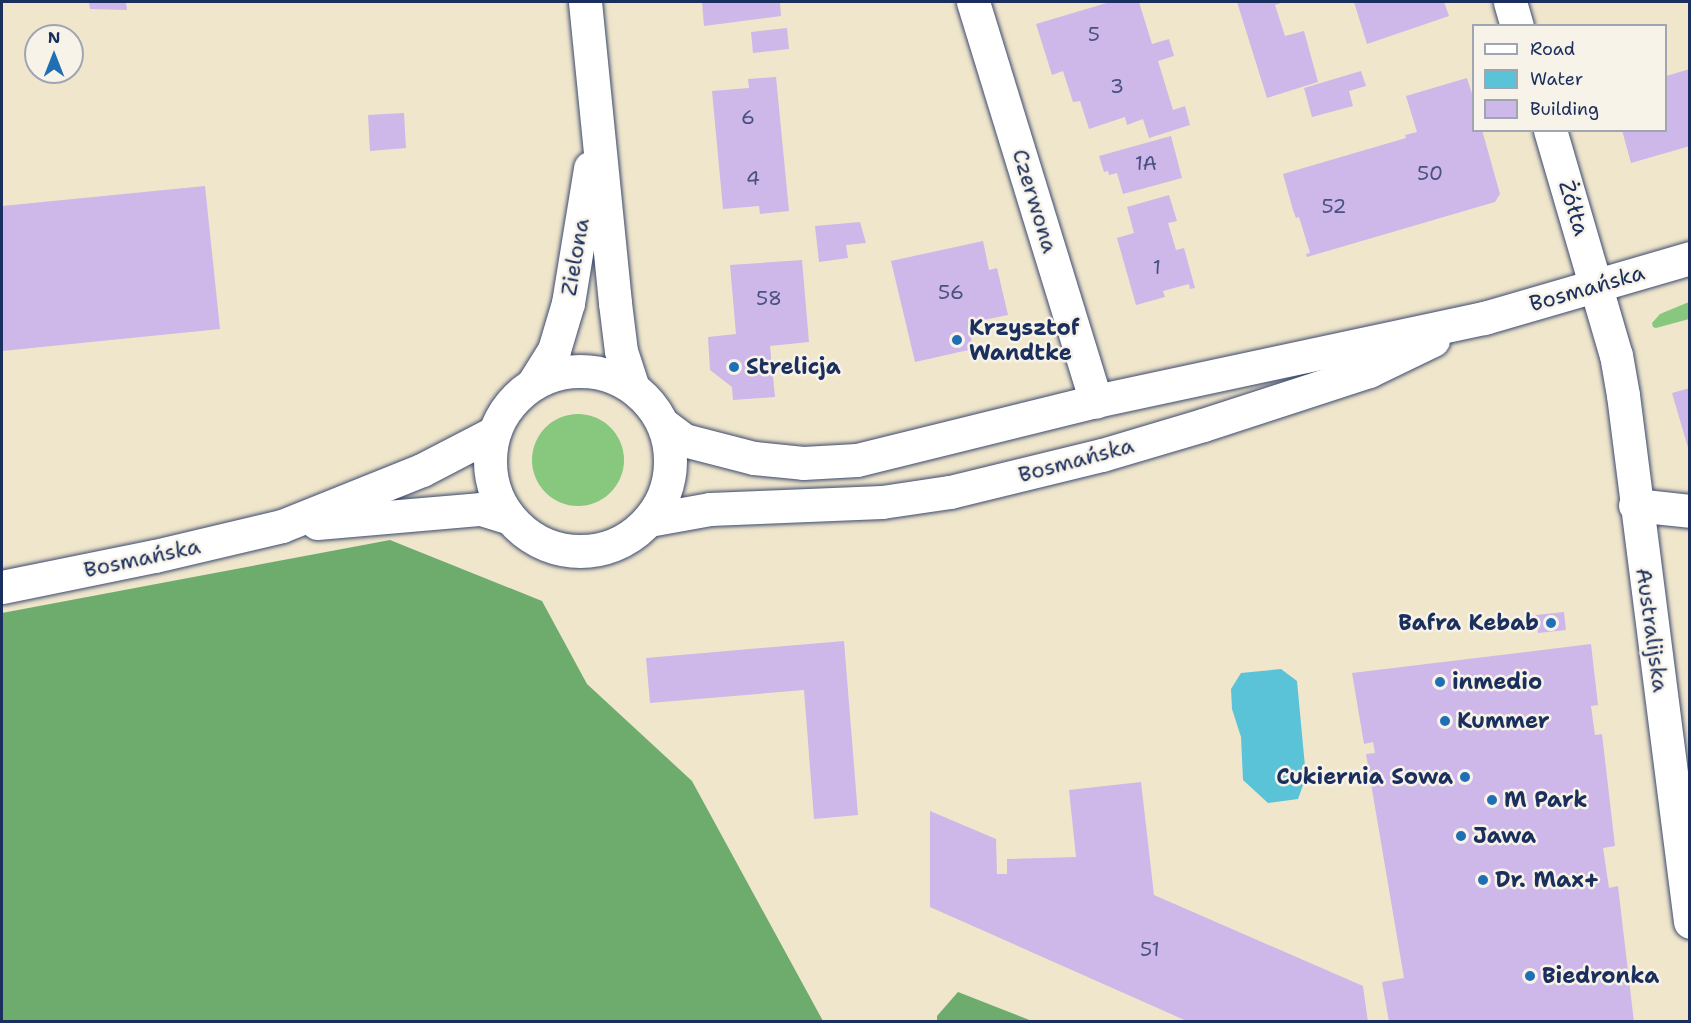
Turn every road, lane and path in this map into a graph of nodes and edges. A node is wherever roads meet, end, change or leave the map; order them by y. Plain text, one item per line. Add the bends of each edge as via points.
1 (585, 2) edge
2 (973, 2) edge
3 (1510, 2) edge
4 (1516, 24) edge
5 (598, 125) junction
6 (1551, 132) edge
7 (1689, 258) edge
8 (1597, 287) junction
9 (1484, 318) junction
10 (534, 382) junction
11 (633, 387) junction
12 (1096, 401) junction
13 (664, 425) junction
14 (493, 433) junction
15 (1635, 505) junction
16 (1689, 511) edge
17 (508, 517) junction
18 (649, 520) junction
19 (282, 526) junction
20 (2, 587) edge
21 (1679, 755) edge
22 (1689, 922) edge

1 - 5 street, Zielona
2 - 12 street, Czerwona
3 - 4 street
5 - 10 street, Zielona via 568,303 554,350
5 - 11 street, Zielona via 621,351
6 - 8 street, Żółta
7 - 8 street, Bosmańska
8 - 9 street, Bosmańska
8 - 15 street, Australijska via 1623,395
9 - 12 street, Bosmańska
9 - 18 street, Bosmańska via 1369,371 1203,425 1042,470 950,492 882,502 710,508
10 - 11 street via 558,373 584,370 610,375
10 - 14 street via 509,404
11 - 13 street via 651,404
12 - 13 street, Bosmańska via 857,460 803,463 717,450 684,440
13 - 18 street via 671,465 664,494
14 - 17 street via 490,477
14 - 19 street, Bosmańska via 422,470
15 - 16 street
15 - 21 street, Australijska
17 - 18 street via 528,536 552,548 578,551 613,545
17 - 19 street, Bosmańska via 481,509
19 - 20 street, Bosmańska
21 - 22 street, Australijska

